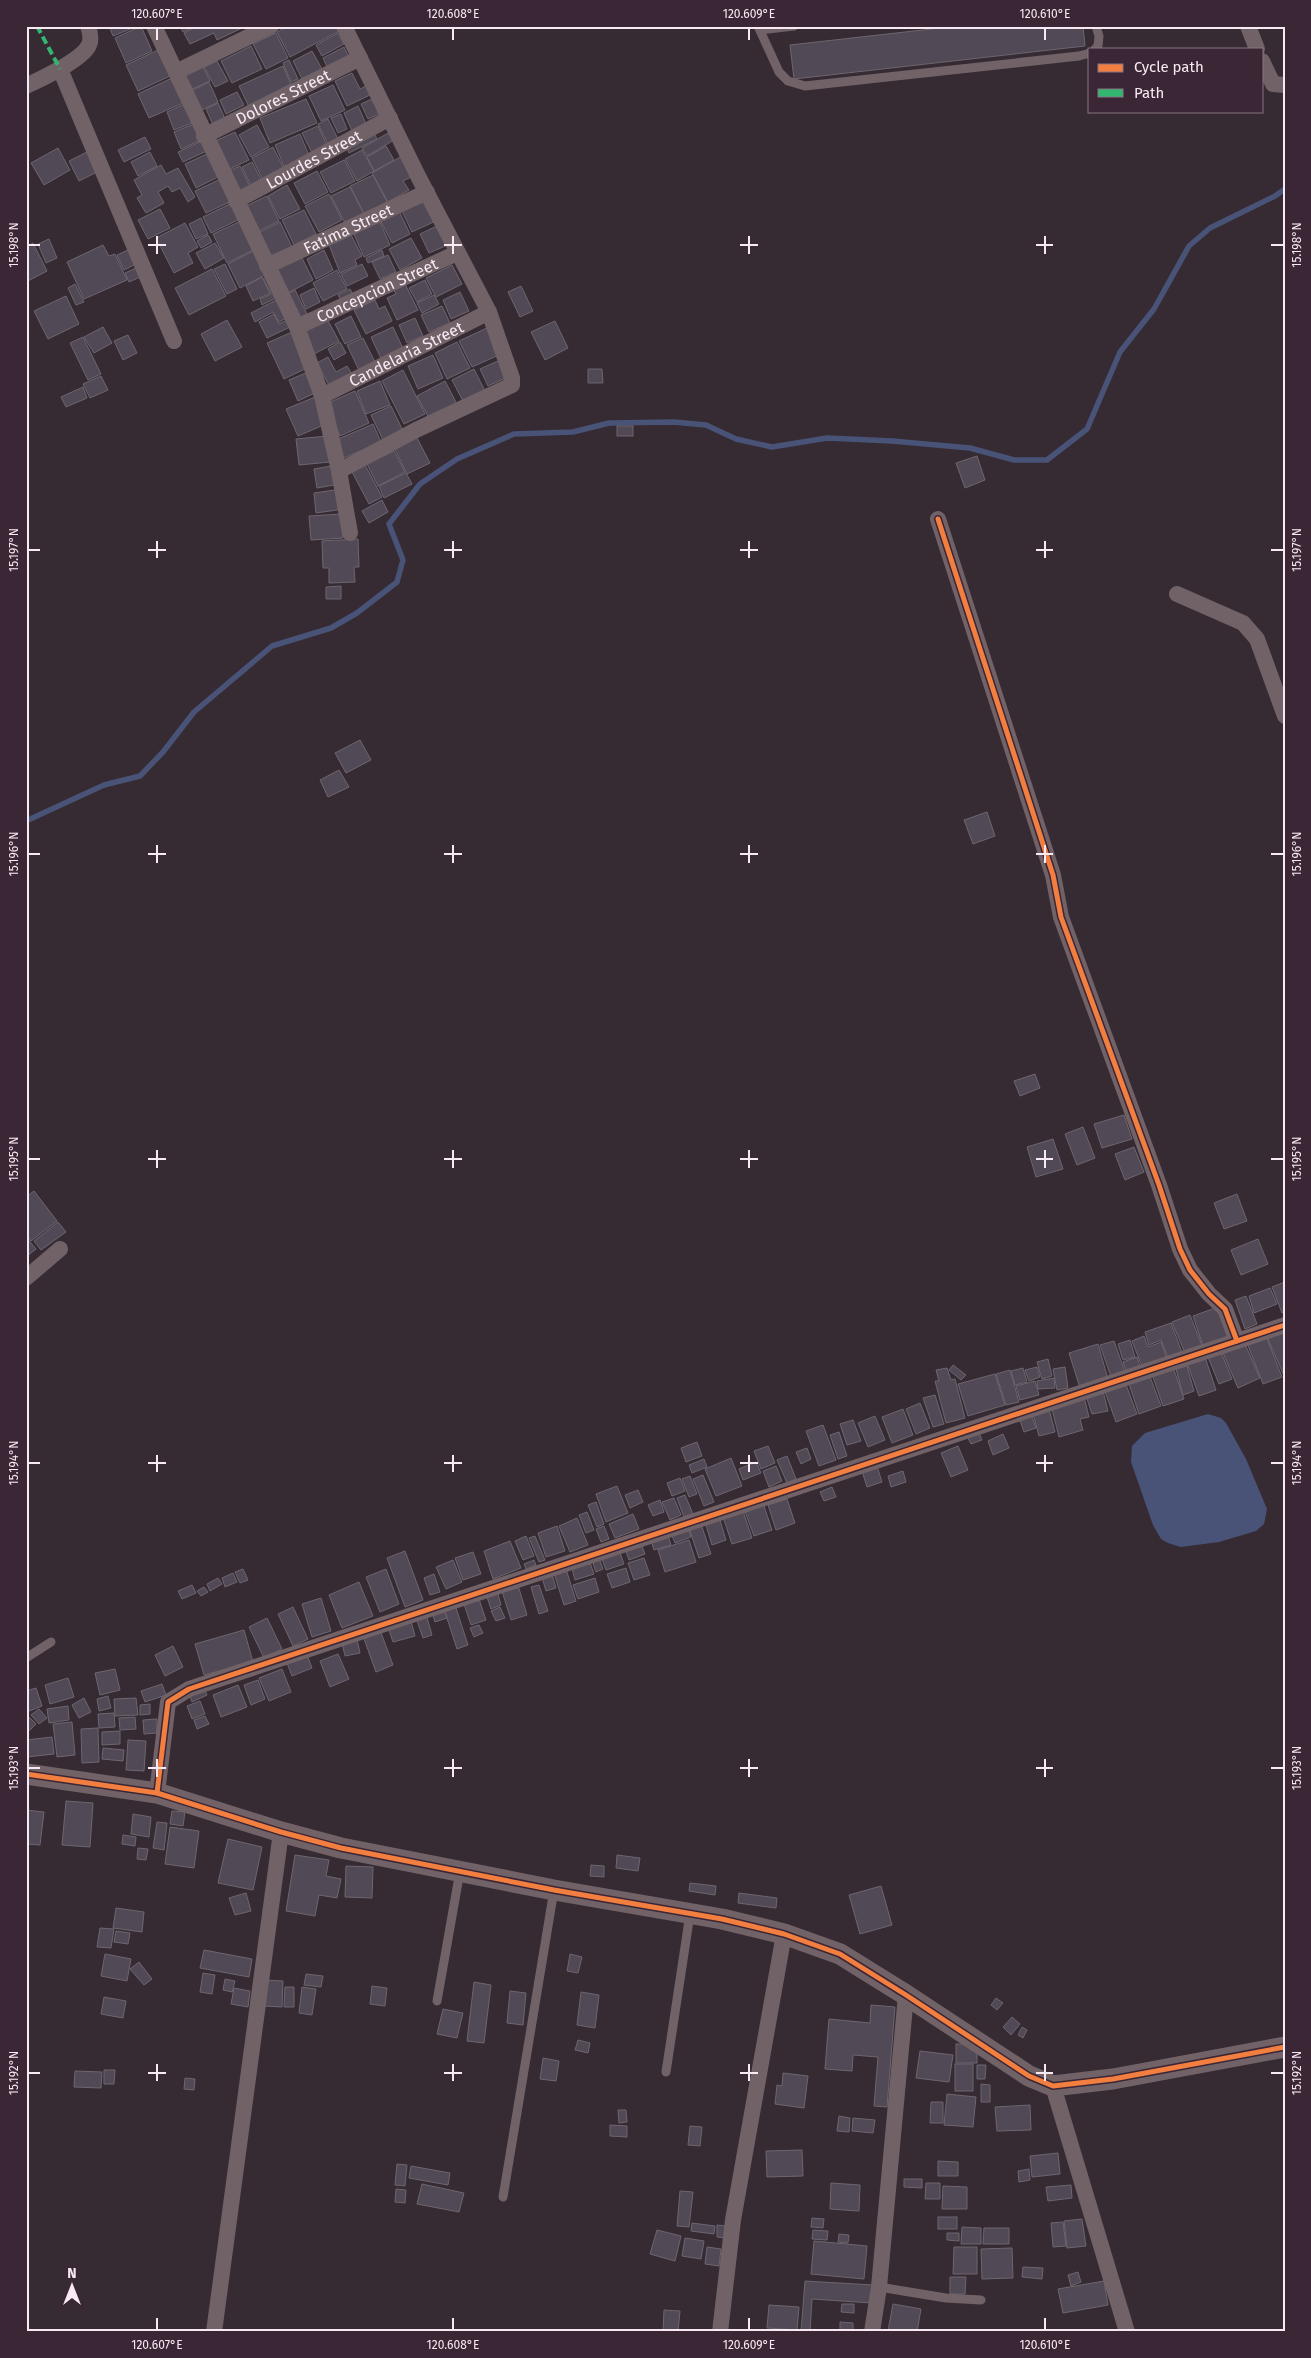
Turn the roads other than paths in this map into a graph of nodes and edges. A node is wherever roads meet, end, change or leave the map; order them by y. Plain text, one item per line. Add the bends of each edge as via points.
1 (88, 26) edge
2 (154, 26) edge
3 (271, 26) edge
4 (344, 26) edge
5 (794, 26) edge
6 (1096, 26) edge
7 (1248, 26) edge
8 (759, 28) edge
9 (1096, 48) edge
10 (1258, 48) edge
11 (1088, 54) edge
12 (360, 58) junction
13 (1264, 65) edge
14 (60, 69) junction
15 (176, 72) junction
16 (1285, 85) edge
17 (26, 86) edge
18 (390, 118) junction
19 (204, 136) junction
20 (427, 192) junction
21 (236, 201) junction
22 (457, 253) junction
23 (267, 266) junction
24 (489, 312) junction
25 (297, 327) junction
26 (174, 341) dead end
27 (322, 396) junction
28 (339, 471) junction
29 (938, 519) dead end
30 (350, 533) dead end
31 (1177, 594) dead end
32 (1285, 716) edge
33 (60, 1249) dead end
34 (26, 1278) edge
35 (1285, 1325) edge
36 (1237, 1341) junction
37 (51, 1642) dead end
38 (26, 1658) edge
39 (26, 1774) edge
40 (156, 1793) junction
41 (280, 1832) junction
42 (460, 1871) junction
43 (554, 1890) junction
44 (690, 1913) junction
45 (784, 1934) junction
46 (906, 1995) junction
47 (437, 2001) dead end
48 (1285, 2048) edge
49 (666, 2072) dead end
50 (1053, 2086) junction
51 (503, 2197) dead end
52 (879, 2287) junction
53 (981, 2300) dead end
54 (214, 2332) edge
55 (720, 2332) edge
56 (872, 2332) edge
57 (1127, 2332) edge

1 - 14 street via 89,46
2 - 15 street
3 - 15 street
4 - 12 street
5 - 8 lane
6 - 9 lane via 1099,36
7 - 10 street
8 - 11 lane via 779,72 788,81 805,86
12 - 18 street
12 - 19 street, Dolores Street
13 - 16 street via 1273,84
14 - 17 street
14 - 26 street
15 - 19 street
18 - 20 street
18 - 21 street, Lourdes Street
19 - 21 street
20 - 22 street
20 - 23 street, Fatima Street
21 - 23 street
22 - 24 street
22 - 25 street, Concepcion Street
23 - 25 street
24 - 27 street, Candelaria Street
24 - 28 street via 510,369 512,385
25 - 27 street
27 - 28 street
28 - 30 street
29 - 36 street via 1053,875 1062,918 1180,1249 1190,1270 1225,1309
31 - 32 street via 1243,623 1257,639
33 - 34 street
35 - 36 street
36 - 40 street via 188,1689 168,1702
37 - 38 lane
39 - 40 street
40 - 41 street
41 - 42 street via 340,1848
41 - 54 street
42 - 43 street
42 - 47 lane
43 - 44 street
43 - 51 lane
44 - 45 street
44 - 49 lane
45 - 46 street via 840,1954
45 - 55 street via 733,2220
46 - 50 street via 1017,2069
46 - 52 street
48 - 50 street via 1113,2079
50 - 57 street
52 - 53 lane
52 - 56 street

